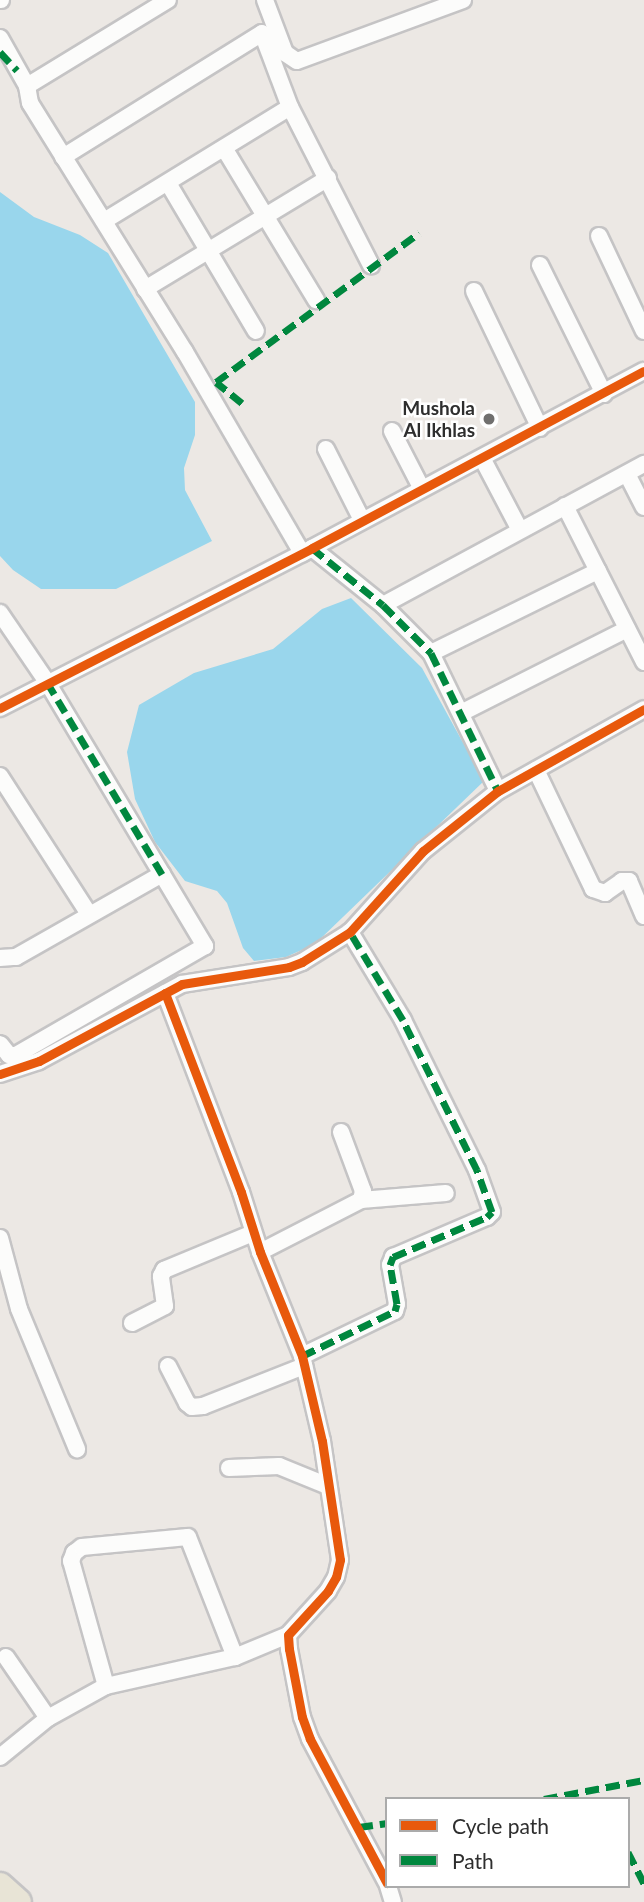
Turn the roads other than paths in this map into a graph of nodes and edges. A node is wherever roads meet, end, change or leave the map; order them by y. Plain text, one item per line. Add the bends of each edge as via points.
1 (168, 0) edge
2 (265, 0) edge
3 (463, 0) edge
4 (0, 38) edge
5 (0, 52) edge
6 (17, 69) junction
7 (27, 86) junction
8 (290, 107) junction
9 (224, 148) junction
10 (63, 157) junction
11 (328, 177) junction
12 (168, 183) junction
13 (265, 213) junction
14 (104, 221) junction
15 (599, 236) dead end
16 (209, 249) junction
17 (371, 265) dead end
18 (540, 265) dead end
19 (145, 289) junction
20 (474, 291) dead end
21 (316, 300) dead end
22 (256, 331) dead end
23 (644, 331) edge
24 (644, 372) edge
25 (604, 394) junction
26 (540, 428) junction
27 (392, 431) dead end
28 (326, 449) dead end
29 (482, 458) junction
30 (644, 464) edge
31 (628, 474) junction
32 (422, 489) junction
33 (565, 506) junction
34 (644, 507) edge
35 (362, 520) junction
36 (520, 530) junction
37 (307, 551) junction
38 (598, 571) junction
39 (383, 605) junction
40 (1, 616) edge
41 (627, 629) junction
42 (431, 653) junction
43 (644, 662) edge
44 (47, 682) junction
45 (0, 708) edge
46 (644, 709) edge
47 (461, 713) junction
48 (536, 770) junction
49 (0, 776) edge
50 (498, 791) junction
51 (162, 874) junction
52 (89, 914) junction
53 (644, 916) edge
54 (350, 932) junction
55 (0, 958) edge
56 (165, 993) junction
57 (0, 1044) edge
58 (0, 1074) edge
59 (341, 1132) dead end
60 (446, 1193) dead end
61 (361, 1200) junction
62 (253, 1233) junction
63 (0, 1238) edge
64 (260, 1252) junction
65 (132, 1323) dead end
66 (303, 1361) junction
67 (168, 1366) dead end
68 (77, 1450) dead end
69 (229, 1468) dead end
70 (328, 1486) junction
71 (288, 1635) junction
72 (6, 1657) dead end
73 (235, 1657) junction
74 (106, 1686) junction
75 (48, 1718) junction
76 (0, 1757) edge
77 (385, 1880) edge
78 (0, 1886) edge
79 (18, 1902) edge

1 - 7 street
2 - 3 street via 285,53 297,61
4 - 6 street
5 - 6 street
6 - 7 street
7 - 10 street via 30,103
8 - 9 street
8 - 10 street via 262,33
8 - 11 street
9 - 12 street
9 - 13 street
10 - 14 street
11 - 13 street
11 - 17 street
12 - 14 street
12 - 16 street
13 - 16 street
13 - 21 street
14 - 19 street
15 - 23 street
16 - 19 street
16 - 22 street
18 - 25 street
19 - 37 street
20 - 26 street
24 - 25 street
25 - 26 street
26 - 29 street
27 - 32 street
28 - 35 street
29 - 32 street
29 - 36 street
30 - 31 street
31 - 33 street
31 - 34 street
32 - 35 street
33 - 36 street
33 - 38 street
35 - 37 street
36 - 39 street
37 - 39 street
37 - 44 street
38 - 41 street
38 - 42 street
39 - 42 street
40 - 44 street
41 - 43 street
41 - 47 street
42 - 47 street
44 - 45 street
44 - 51 street
46 - 48 street
47 - 50 street
48 - 50 street
48 - 53 street via 593,889 605,893 622,880 629,881
49 - 52 street
50 - 54 street via 423,851
51 - 52 street
51 - 57 street via 204,942 202,950 16,1055 9,1055
52 - 55 street via 16,957
54 - 56 street via 289,967 182,984
54 - 66 street via 402,1020 477,1170 492,1212 393,1257 395,1311
56 - 58 street via 39,1061
56 - 62 street
59 - 61 street via 363,1191
60 - 61 street
61 - 64 street
62 - 64 street
62 - 65 street via 164,1270 165,1306
63 - 68 street via 19,1309
64 - 66 street
66 - 67 street via 192,1407
66 - 70 street
69 - 70 street via 279,1466
70 - 71 street via 339,1570 328,1591
71 - 73 street
71 - 77 street via 310,1739
72 - 75 street
73 - 74 street
73 - 74 street via 188,1537 82,1547 71,1561
74 - 75 street
75 - 76 street
78 - 79 main road

